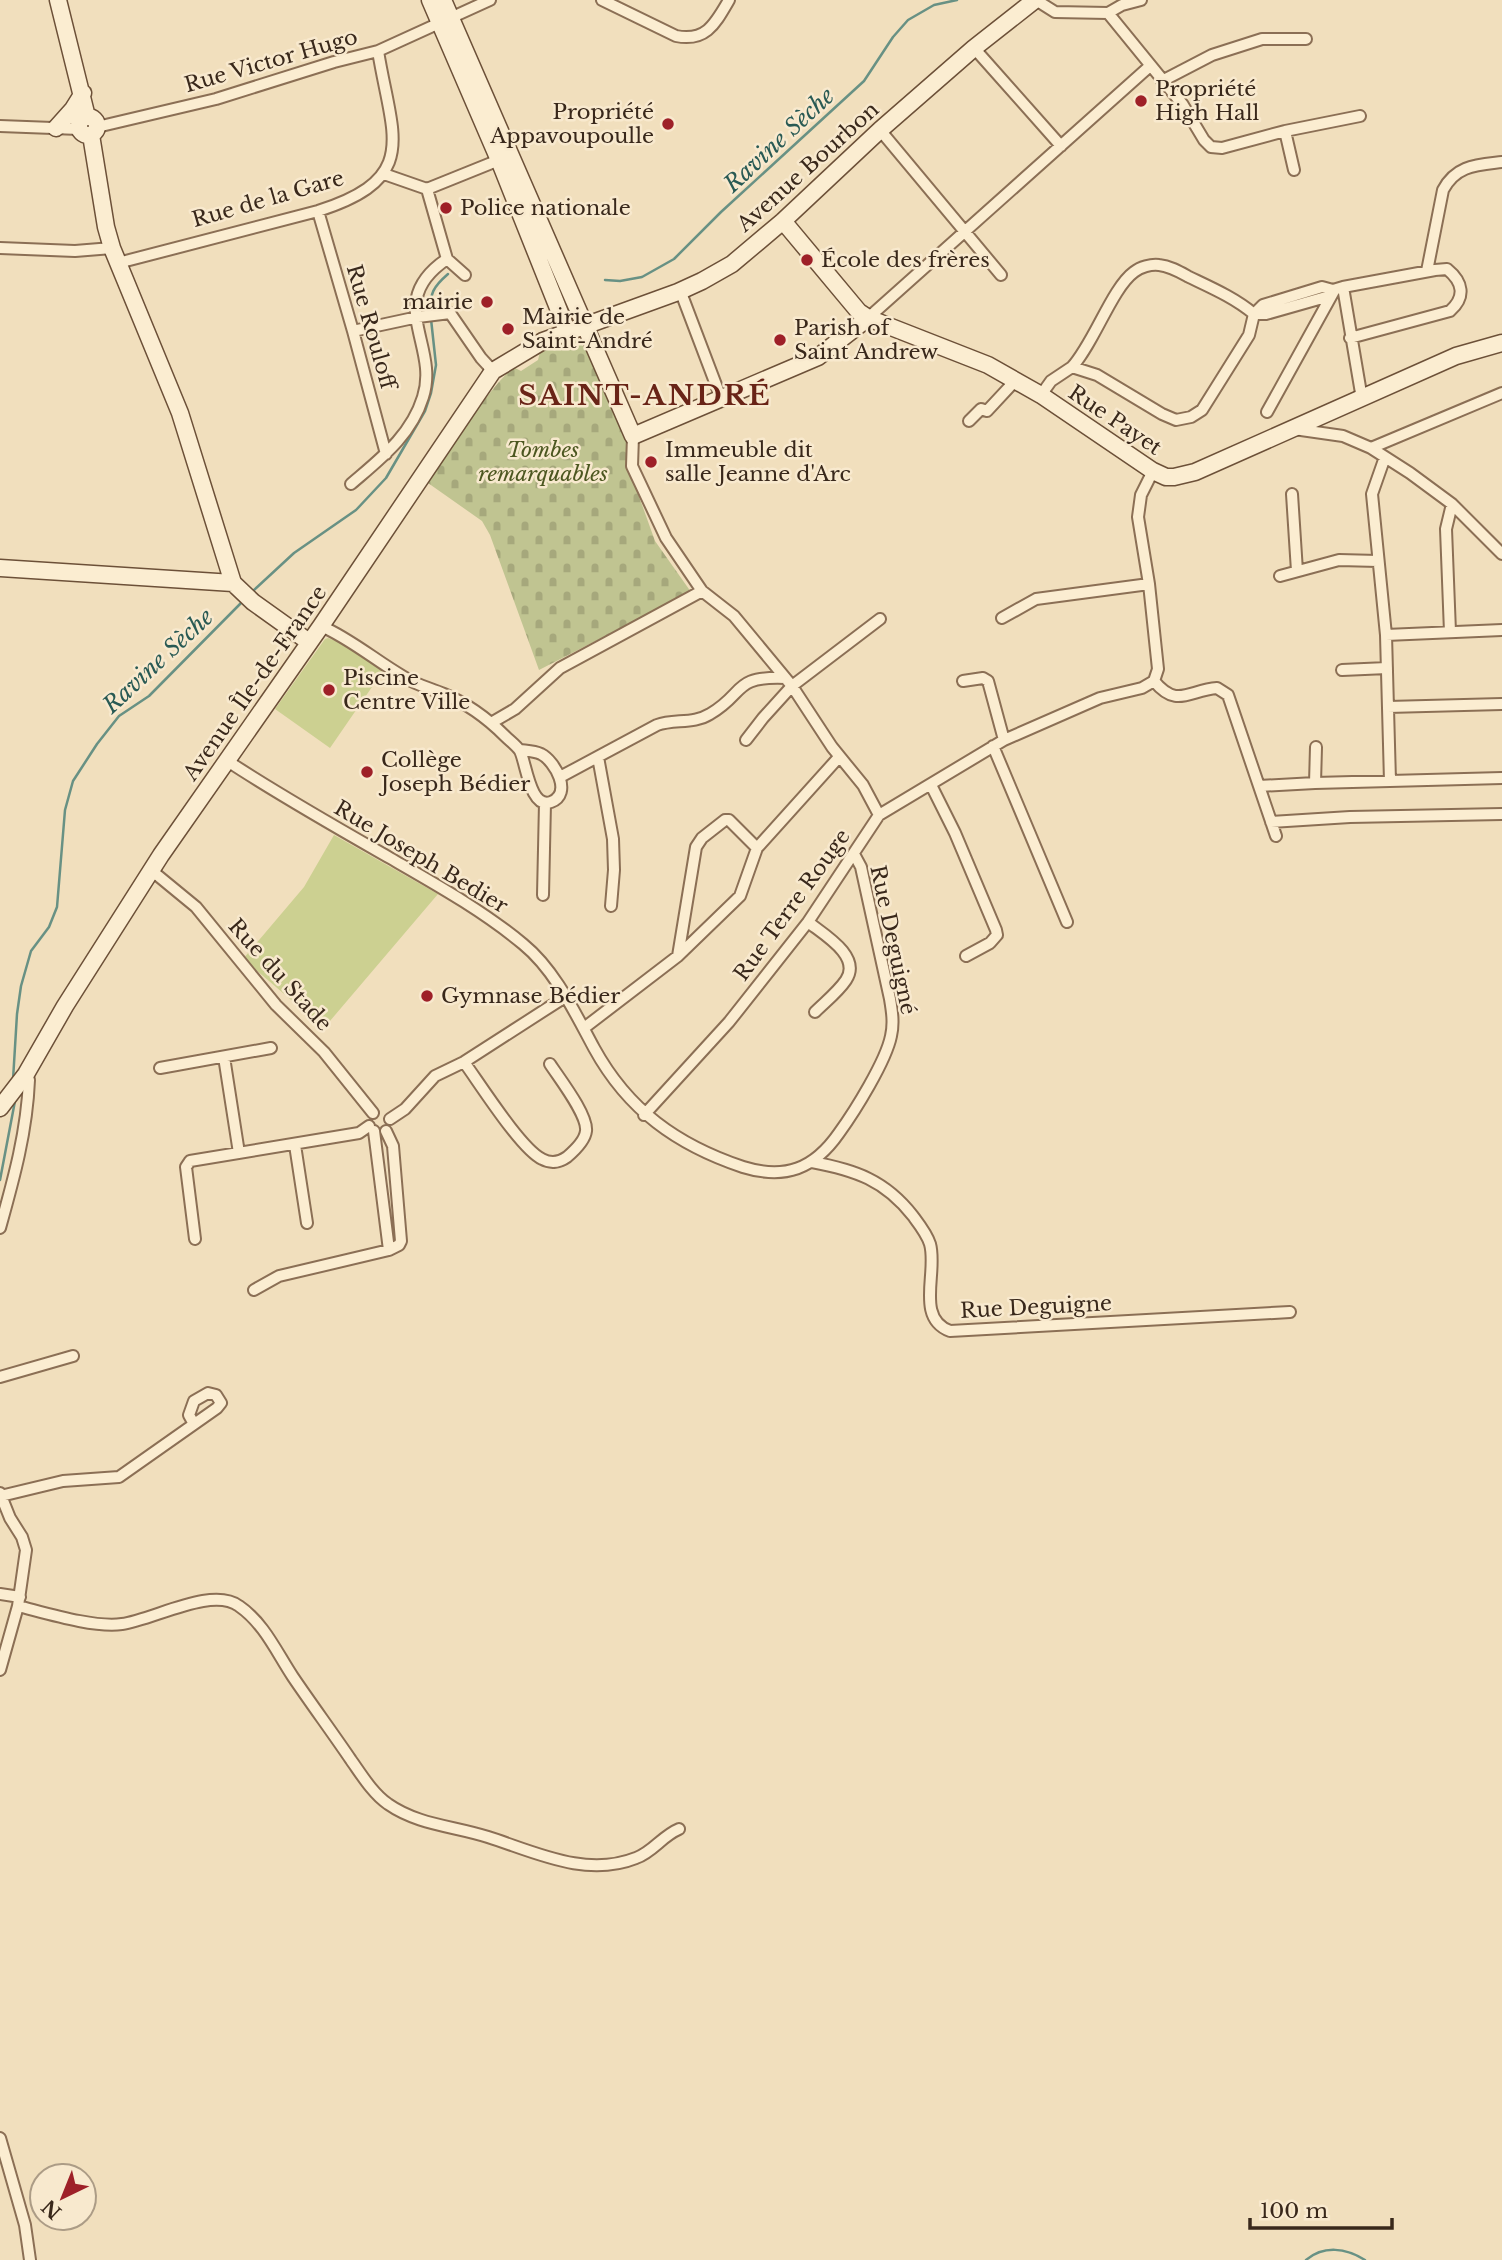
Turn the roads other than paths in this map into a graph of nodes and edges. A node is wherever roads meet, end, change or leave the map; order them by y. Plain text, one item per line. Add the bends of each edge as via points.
1 (58, 0) edge
2 (430, 0) edge
3 (443, 0) edge
4 (490, 0) edge
5 (602, 0) edge
6 (729, 0) edge
7 (1035, 0) edge
8 (1141, 0) edge
9 (1108, 13) junction
10 (445, 21) junction
11 (1306, 38) dead end
12 (974, 48) junction
13 (378, 51) junction
14 (364, 54) junction
15 (380, 63) junction
16 (1150, 66) junction
17 (1162, 81) junction
18 (83, 93) junction
19 (1360, 116) dead end
20 (0, 126) edge
21 (89, 127) junction
22 (56, 128) junction
23 (880, 130) junction
24 (1285, 131) junction
25 (1061, 146) junction
26 (499, 160) junction
27 (1502, 162) edge
28 (1294, 170) dead end
29 (384, 174) junction
30 (427, 189) junction
31 (318, 211) junction
32 (783, 221) junction
33 (964, 232) junction
34 (0, 248) edge
35 (115, 255) junction
36 (447, 259) junction
37 (1427, 271) junction
38 (465, 275) dead end
39 (1001, 275) dead end
40 (1337, 288) junction
41 (680, 290) junction
42 (1307, 302) junction
43 (1254, 314) junction
44 (416, 317) junction
45 (1320, 317) junction
46 (868, 318) junction
47 (585, 327) junction
48 (353, 331) junction
49 (568, 333) junction
50 (1350, 338) junction
51 (1502, 343) edge
52 (1072, 367) junction
53 (493, 371) junction
54 (1015, 381) junction
55 (1502, 393) edge
56 (1041, 395) junction
57 (722, 398) junction
58 (1362, 399) junction
59 (1267, 412) dead end
60 (969, 421) dead end
61 (1294, 429) junction
62 (633, 436) junction
63 (1371, 448) junction
64 (386, 454) junction
65 (1385, 457) junction
66 (1153, 471) junction
67 (351, 484) dead end
68 (1292, 494) dead end
69 (1452, 504) junction
70 (1502, 554) edge
71 (1378, 561) junction
72 (0, 568) edge
73 (1297, 572) junction
74 (1280, 576) dead end
75 (1149, 584) junction
76 (236, 587) junction
77 (702, 591) junction
78 (1002, 618) dead end
79 (880, 619) dead end
80 (321, 626) junction
81 (1502, 631) edge
82 (1450, 632) junction
83 (1386, 635) junction
84 (309, 642) junction
85 (1387, 668) junction
86 (1342, 670) dead end
87 (963, 681) dead end
88 (1154, 681) junction
89 (788, 682) junction
90 (1502, 704) edge
91 (1388, 707) junction
92 (491, 723) junction
93 (746, 740) dead end
94 (1004, 740) junction
95 (993, 746) junction
96 (1316, 747) dead end
97 (520, 751) junction
98 (597, 757) junction
99 (839, 757) junction
100 (226, 760) junction
101 (560, 778) junction
102 (1502, 778) edge
103 (1390, 781) junction
104 (1315, 783) junction
105 (931, 786) junction
106 (1259, 786) junction
107 (545, 803) junction
108 (1502, 814) edge
109 (878, 815) junction
110 (1271, 822) junction
111 (1276, 835) dead end
112 (757, 848) junction
113 (854, 854) junction
114 (151, 870) junction
115 (543, 895) dead end
116 (611, 906) dead end
117 (808, 922) junction
118 (1067, 922) dead end
119 (678, 956) junction
120 (965, 956) dead end
121 (565, 997) junction
122 (815, 1012) dead end
123 (584, 1028) junction
124 (271, 1048) dead end
125 (223, 1057) junction
126 (464, 1062) junction
127 (551, 1064) dead end
128 (160, 1068) dead end
129 (22, 1080) junction
130 (3, 1105) edge
131 (373, 1113) junction
132 (644, 1115) junction
133 (390, 1119) junction
134 (376, 1130) junction
135 (295, 1145) junction
136 (239, 1153) junction
137 (811, 1162) junction
138 (307, 1223) dead end
139 (0, 1228) edge
140 (195, 1239) dead end
141 (389, 1250) junction
142 (254, 1290) dead end
143 (1290, 1312) dead end
144 (73, 1356) dead end
145 (0, 1377) edge
146 (194, 1424) dead end
147 (1, 1494) edge
148 (0, 1594) edge
149 (19, 1602) junction
150 (0, 1670) edge
151 (679, 1829) dead end
152 (0, 2138) edge
153 (30, 2260) edge

1 - 18 street
2 - 10 street
3 - 10 street
4 - 10 street, Rue Victor Hugo
5 - 6 street via 688,38 700,37
7 - 9 street via 1055,12
7 - 12 street, Avenue Bourbon
8 - 9 street
9 - 16 street
10 - 13 street, Rue Victor Hugo
10 - 26 street
10 - 47 street
11 - 17 street via 1272,38 1212,54
12 - 23 street, Avenue Bourbon
12 - 25 street
13 - 14 street, Rue Victor Hugo
13 - 15 street
14 - 15 street
14 - 21 street, Rue Victor Hugo via 216,99
15 - 29 street via 393,136 391,161
16 - 17 street
16 - 25 street
17 - 24 street via 1211,147
18 - 21 street
18 - 22 street
19 - 24 street
20 - 22 street, Rue Victor Hugo
21 - 22 street, Rue Victor Hugo
21 - 35 street
23 - 32 street, Avenue Bourbon
23 - 33 street
24 - 28 street
25 - 33 street
26 - 30 street
26 - 49 street
27 - 37 street via 1467,167 1447,182
29 - 30 street
29 - 31 street, Rue de la Gare via 367,190
30 - 36 street
31 - 35 street, Rue de la Gare
31 - 48 street, Rue Rouloff
32 - 41 street, Avenue Bourbon via 732,264
32 - 46 street, Rue Payet
33 - 39 street
33 - 46 street
34 - 35 street, Rue de la Gare
35 - 76 street via 180,413
36 - 38 street
36 - 44 street via 428,273
37 - 40 street
37 - 50 street via 1447,269 1460,283 1462,295 1453,309
40 - 42 street via 1326,297
40 - 43 street via 1322,287 1263,305
40 - 45 street
40 - 50 street
41 - 47 street, Avenue Bourbon
41 - 57 street
42 - 43 street
42 - 45 street
43 - 52 street via 1171,267 1144,267 1123,284
43 - 52 street via 1249,335 1202,410 1191,417 1176,420 1097,375
44 - 48 street
44 - 53 street via 450,313
44 - 64 street via 425,363 424,395 406,431
45 - 59 street
46 - 54 street, Rue Payet via 968,356
46 - 57 street via 818,357
47 - 49 street, Avenue Île-de-France
47 - 62 street
48 - 64 street, Rue Rouloff
49 - 53 street, Avenue Île-de-France via 543,341
50 - 58 street
51 - 58 street, Rue Payet via 1456,356
52 - 56 street via 1051,381
53 - 80 street, Avenue Île-de-France
54 - 56 street, Rue Payet
54 - 60 street via 987,411 981,409
55 - 63 street
56 - 66 street, Rue Payet
57 - 62 street
58 - 61 street, Rue Payet
61 - 63 street via 1343,436
61 - 66 street, Rue Payet via 1195,472 1166,477
62 - 77 street via 632,466 644,494 666,538
63 - 65 street
64 - 67 street
65 - 69 street
65 - 71 street via 1372,494
66 - 75 street via 1138,517
68 - 73 street
69 - 70 street
69 - 82 street via 1446,529
71 - 73 street via 1339,560
71 - 83 street
72 - 76 street
73 - 74 street
75 - 78 street via 1036,599
75 - 88 street via 1158,669
76 - 84 street
77 - 89 street via 734,616
77 - 92 street via 560,668
79 - 89 street
80 - 84 street, Avenue Île-de-France
80 - 92 street via 402,677 456,700
81 - 82 street
82 - 83 street
83 - 85 street
84 - 100 street, Avenue Île-de-France
85 - 86 street
85 - 91 street
87 - 94 street via 988,681
88 - 94 street, Rue Terre Rouge via 1100,698
88 - 106 street via 1177,698 1217,688 1228,695
89 - 93 street
89 - 98 street via 751,680 711,714 657,725
89 - 99 street
90 - 91 street
91 - 103 street
92 - 97 street
94 - 95 street, Rue Terre Rouge
95 - 105 street, Rue Terre Rouge
95 - 118 street
96 - 104 street
97 - 101 street via 541,754
97 - 107 street via 535,795
98 - 101 street
98 - 116 street via 613,838
99 - 109 street via 863,785
99 - 112 street
100 - 114 street, Avenue Île-de-France
100 - 121 street, Rue Joseph Bedier via 452,894 524,945
101 - 107 street via 557,797
102 - 103 street
103 - 104 street
104 - 106 street
105 - 109 street, Rue Terre Rouge
105 - 120 street via 996,930 990,943
106 - 110 street
107 - 115 street
108 - 110 street
109 - 113 street, Rue Terre Rouge
110 - 111 street
112 - 119 street via 740,896
112 - 119 street via 729,820 698,843
113 - 117 street, Rue Terre Rouge
113 - 137 street, Rue Deguigné via 861,867 890,999 891,1038 840,1133
114 - 129 street, Avenue Île-de-France
114 - 131 street, Rue du Stade via 197,907 276,1005 324,1052
117 - 122 street via 834,942 849,962 846,980
117 - 132 street, Rue Terre Rouge via 729,1022
119 - 123 street
121 - 123 street, Rue Joseph Bedier
121 - 126 street
123 - 132 street, Rue Joseph Bedier via 620,1088
124 - 125 street
125 - 128 street
125 - 136 street
126 - 127 street via 526,1146 543,1160 556,1163 583,1140 586,1130
126 - 133 street via 436,1076
129 - 130 street, Avenue Île-de-France
129 - 139 street via 29,1080 28,1116
131 - 133 street via 383,1111
131 - 134 street via 369,1119
132 - 137 street, Rue Deguigné via 708,1154 757,1171 790,1172
133 - 134 street via 390,1126
134 - 135 street
134 - 141 street
134 - 141 street via 393,1146 401,1241
135 - 136 street
135 - 138 street
136 - 140 street via 187,1164
137 - 143 street, Rue Deguigne via 871,1178 898,1197 929,1241 933,1263 930,1309 934,1321 950,1331
141 - 142 street via 279,1276
144 - 145 street
146 - 147 street via 119,1477 63,1481
147 - 149 street via 26,1549
148 - 149 street
149 - 150 street
149 - 151 street via 68,1619 118,1625 206,1599 237,1604 263,1630 363,1777 386,1803 422,1822 463,1829 594,1867 635,1859
152 - 153 street via 25,2225

